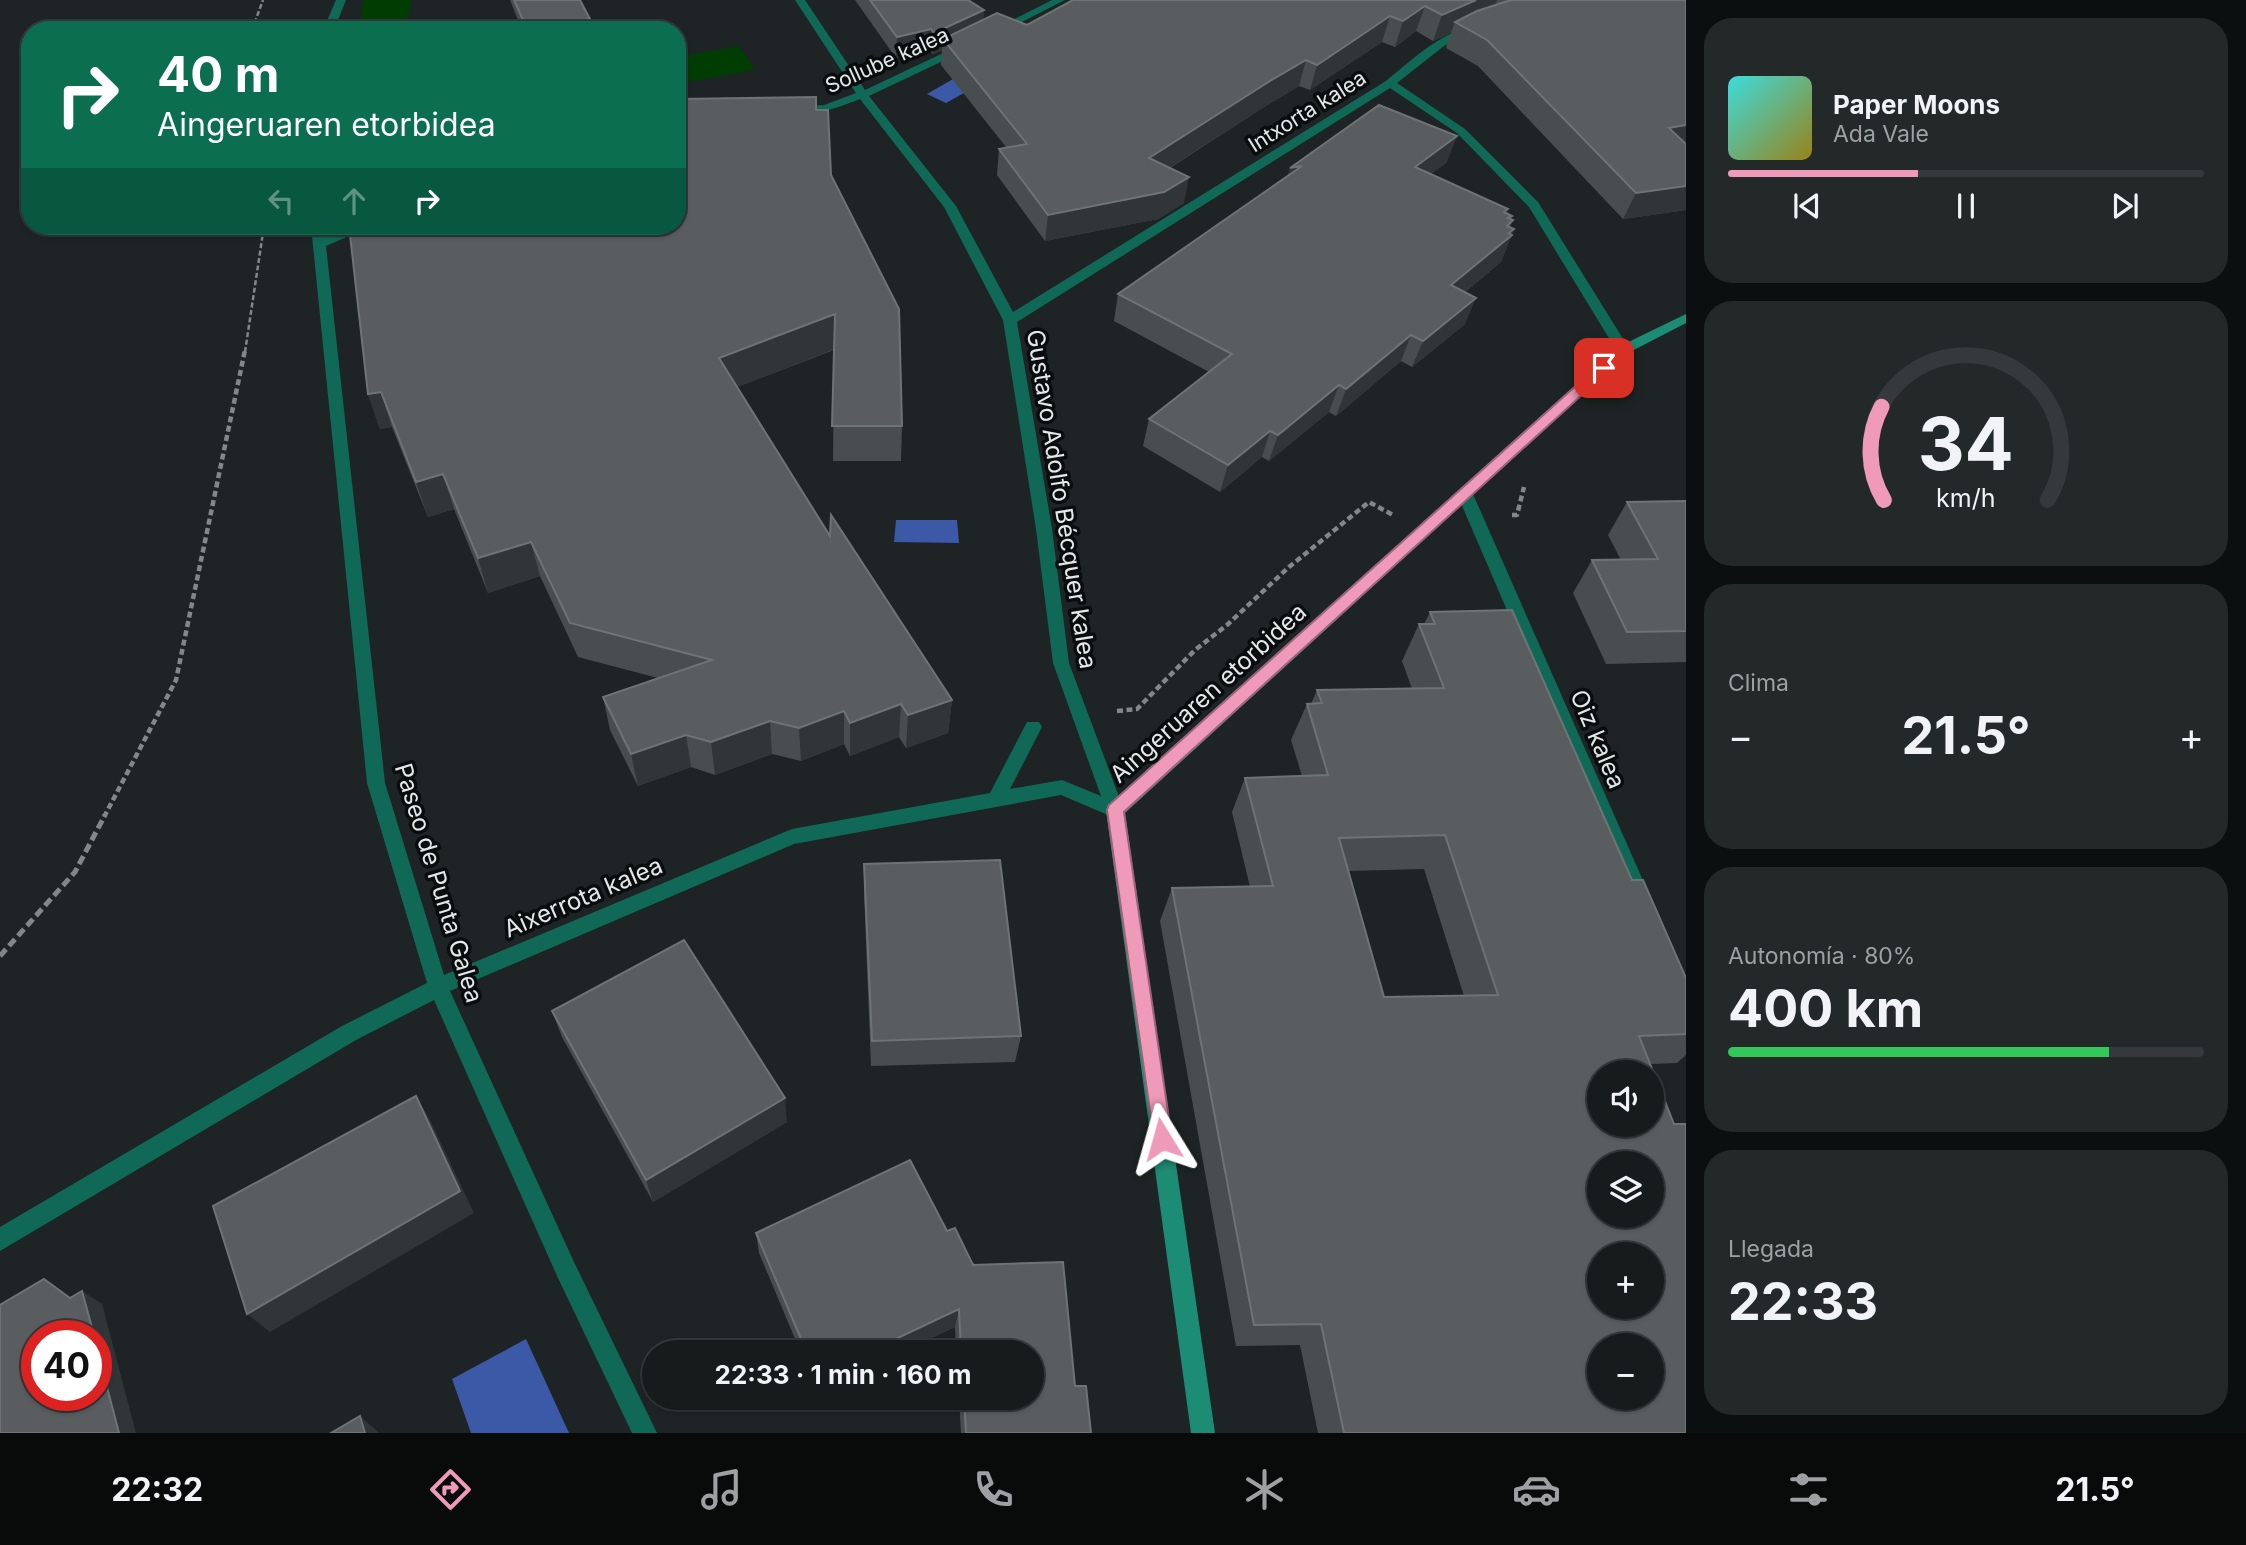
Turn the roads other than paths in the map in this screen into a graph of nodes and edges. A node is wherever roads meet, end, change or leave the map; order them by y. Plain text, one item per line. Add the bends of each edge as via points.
1 (341, 0) edge
2 (800, 0) edge
3 (1060, 0) edge
4 (332, 21) edge
5 (1483, 25) edge
6 (986, 36) edge
7 (974, 43) edge
8 (1390, 83) junction
9 (862, 94) junction
10 (786, 110) edge
11 (318, 235) edge
12 (342, 235) edge
13 (318, 244) junction
14 (1686, 318) edge
15 (1010, 320) junction
16 (1623, 349) junction
17 (1465, 494) junction
18 (1033, 727) dead end
19 (996, 799) junction
20 (1115, 810) junction
21 (1648, 916) edge
22 (438, 987) junction
23 (0, 1240) edge
24 (645, 1433) edge
25 (1203, 1433) edge

1 - 4 street
2 - 9 street, Gustavo Adolfo Bécquer kalea
3 - 6 street, Sollube kalea
5 - 8 street, Intxorta kalea via 1440,44
7 - 9 street, Sollube kalea
8 - 15 street, Intxorta kalea
8 - 16 street via 1461,131 1534,205
9 - 10 street, Sollube kalea via 826,108
9 - 15 street, Gustavo Adolfo Bécquer kalea via 950,206
11 - 13 street, Paseo de Punta Galea
12 - 13 street
13 - 22 street, Paseo de Punta Galea via 376,783
14 - 16 street, Aingeruaren etorbidea
15 - 20 street, Gustavo Adolfo Bécquer kalea via 1061,663
16 - 17 street, Aingeruaren etorbidea
17 - 20 street, Aingeruaren etorbidea
17 - 21 street, Oiz kalea
18 - 19 street
19 - 20 street, Aixerrota kalea via 1062,788
19 - 22 street, Aixerrota kalea via 792,837
20 - 25 street, Aingeruaren etorbidea
22 - 23 street, Aixerrota kalea via 349,1033
22 - 24 street, Paseo de Punta Galea

